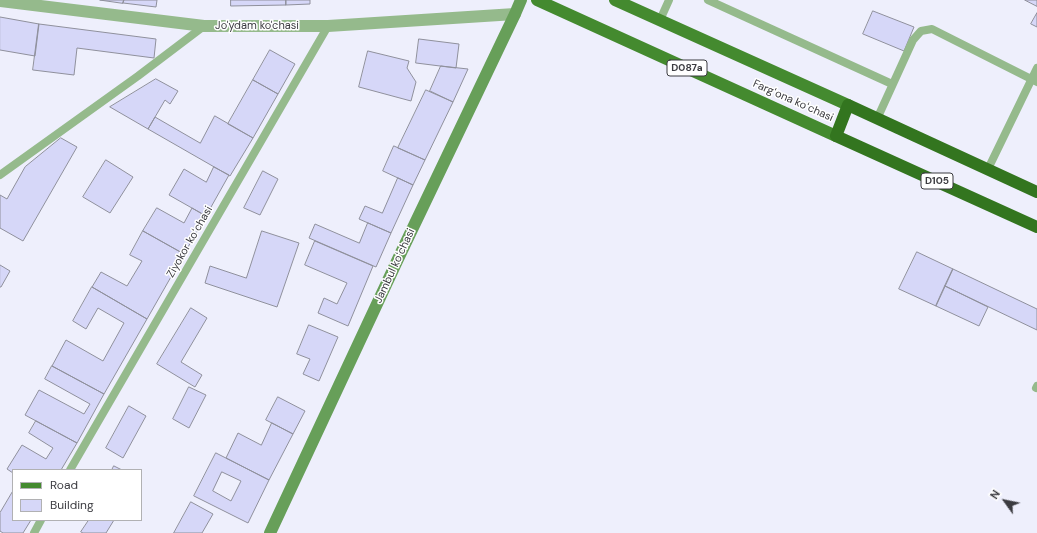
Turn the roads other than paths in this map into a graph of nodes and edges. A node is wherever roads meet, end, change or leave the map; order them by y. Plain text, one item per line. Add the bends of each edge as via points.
1 (521, 0) edge
2 (538, 0) edge
3 (615, 0) edge
4 (669, 0) edge
5 (708, 0) edge
6 (0, 1) edge
7 (515, 14) junction
8 (660, 20) junction
9 (204, 26) junction
10 (328, 26) junction
11 (1037, 68) edge
12 (1034, 81) edge
13 (892, 84) junction
14 (848, 105) junction
15 (877, 119) junction
16 (836, 136) junction
17 (988, 169) junction
18 (0, 175) edge
19 (1037, 192) edge
20 (1037, 227) edge
21 (71, 469) edge
22 (40, 521) edge
23 (34, 533) edge
24 (270, 533) edge

1 - 7 street, Jambul koʻchasi
2 - 16 main road, Fargʻona koʻchasi / D087a
3 - 8 main road, Fargʻona koʻchasi
4 - 8 lane
5 - 13 lane
6 - 9 street, Jo'ydam ko'chasi
7 - 10 street, Jo'ydam ko'chasi
7 - 24 street, Jambul koʻchasi
8 - 14 main road, Fargʻona koʻchasi
9 - 10 street, Jo'ydam ko'chasi
9 - 18 lane
10 - 21 lane, Ziyokor koʻchasi
11 - 12 lane
12 - 13 lane via 932,29 921,31 913,40
12 - 17 lane
13 - 15 lane
14 - 15 highway, Fargʻona koʻchasi
14 - 16 highway
15 - 17 highway, Fargʻona koʻchasi
16 - 20 highway, Fargʻona koʻchasi / D105
17 - 19 highway, Fargʻona koʻchasi
22 - 23 lane

